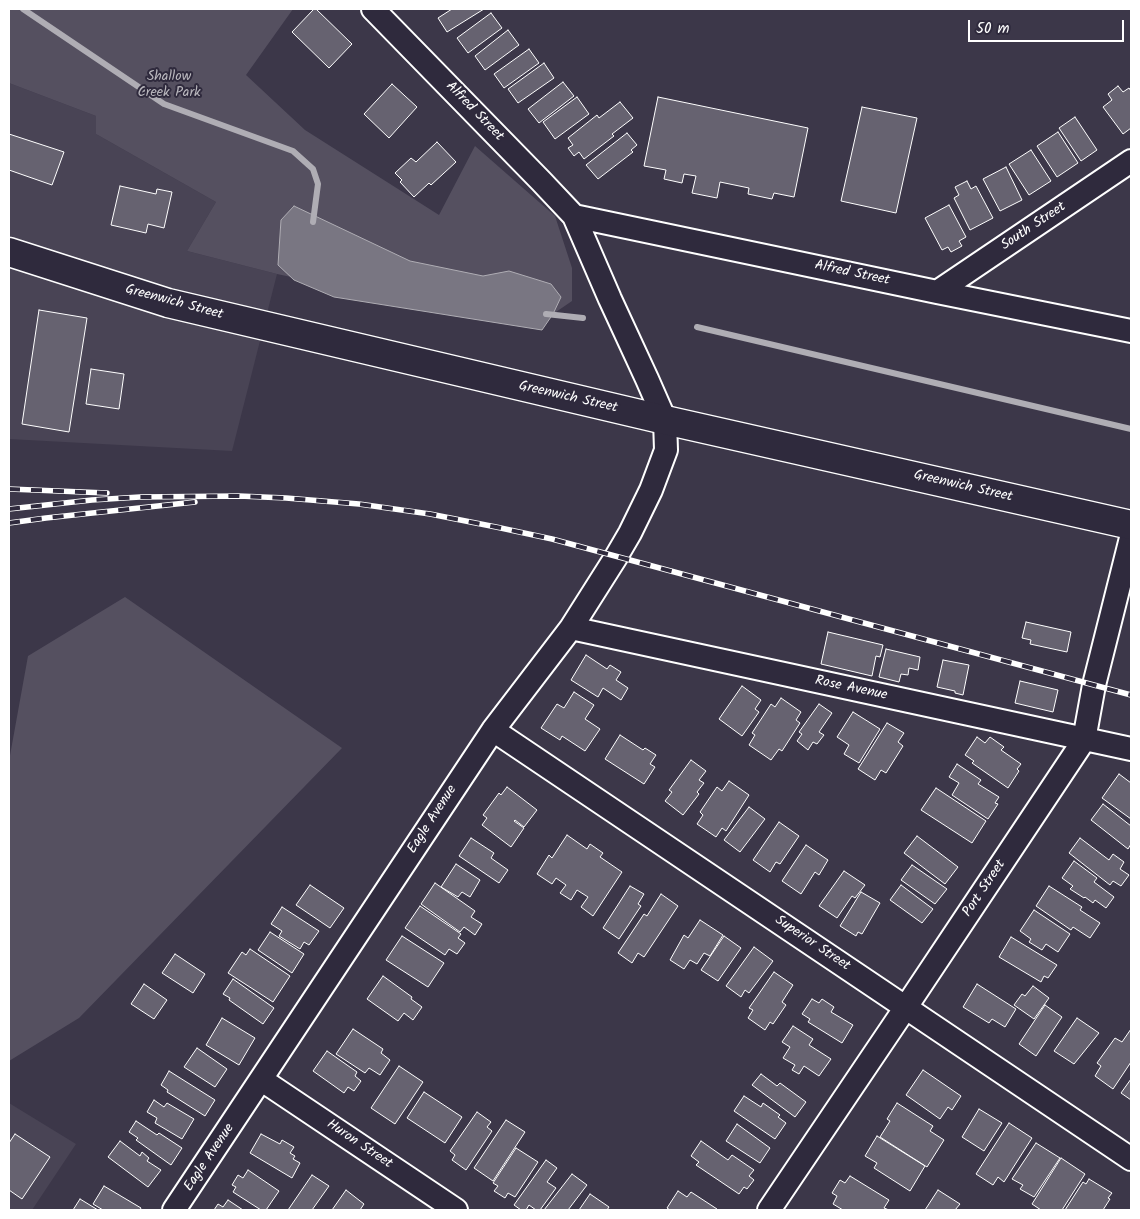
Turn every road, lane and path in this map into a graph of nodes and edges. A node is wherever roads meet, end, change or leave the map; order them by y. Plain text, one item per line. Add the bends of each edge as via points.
1 (373, 9) edge
2 (1131, 161) edge
3 (574, 216) junction
4 (9, 252) edge
5 (937, 292) junction
6 (1131, 331) edge
7 (665, 420) junction
8 (1131, 525) edge
9 (1131, 538) edge
10 (571, 628) junction
11 (493, 730) junction
12 (1084, 740) junction
13 (1131, 749) edge
14 (906, 1007) junction
15 (262, 1080) junction
16 (1131, 1159) edge
17 (174, 1210) edge
18 (456, 1210) edge
19 (769, 1210) edge

1 - 3 street, Alfred Street
2 - 5 street, South Street
3 - 5 street, Alfred Street
3 - 7 street, Alfred Street
4 - 7 street, Greenwich Street via 168,303
5 - 6 street, Alfred Street
7 - 8 street, Greenwich Street
7 - 10 street, Eagle Avenue via 666,450 651,490 625,541
9 - 12 street, Port Street via 1094,685
10 - 11 street, Eagle Avenue
10 - 12 street, Rose Avenue
11 - 14 street, Superior Street
11 - 15 street, Eagle Avenue
12 - 13 street, Rose Avenue
12 - 14 street, Port Street
14 - 16 street, Superior Street
14 - 19 street, Port Street
15 - 17 street, Eagle Avenue
15 - 18 street, Huron Street

